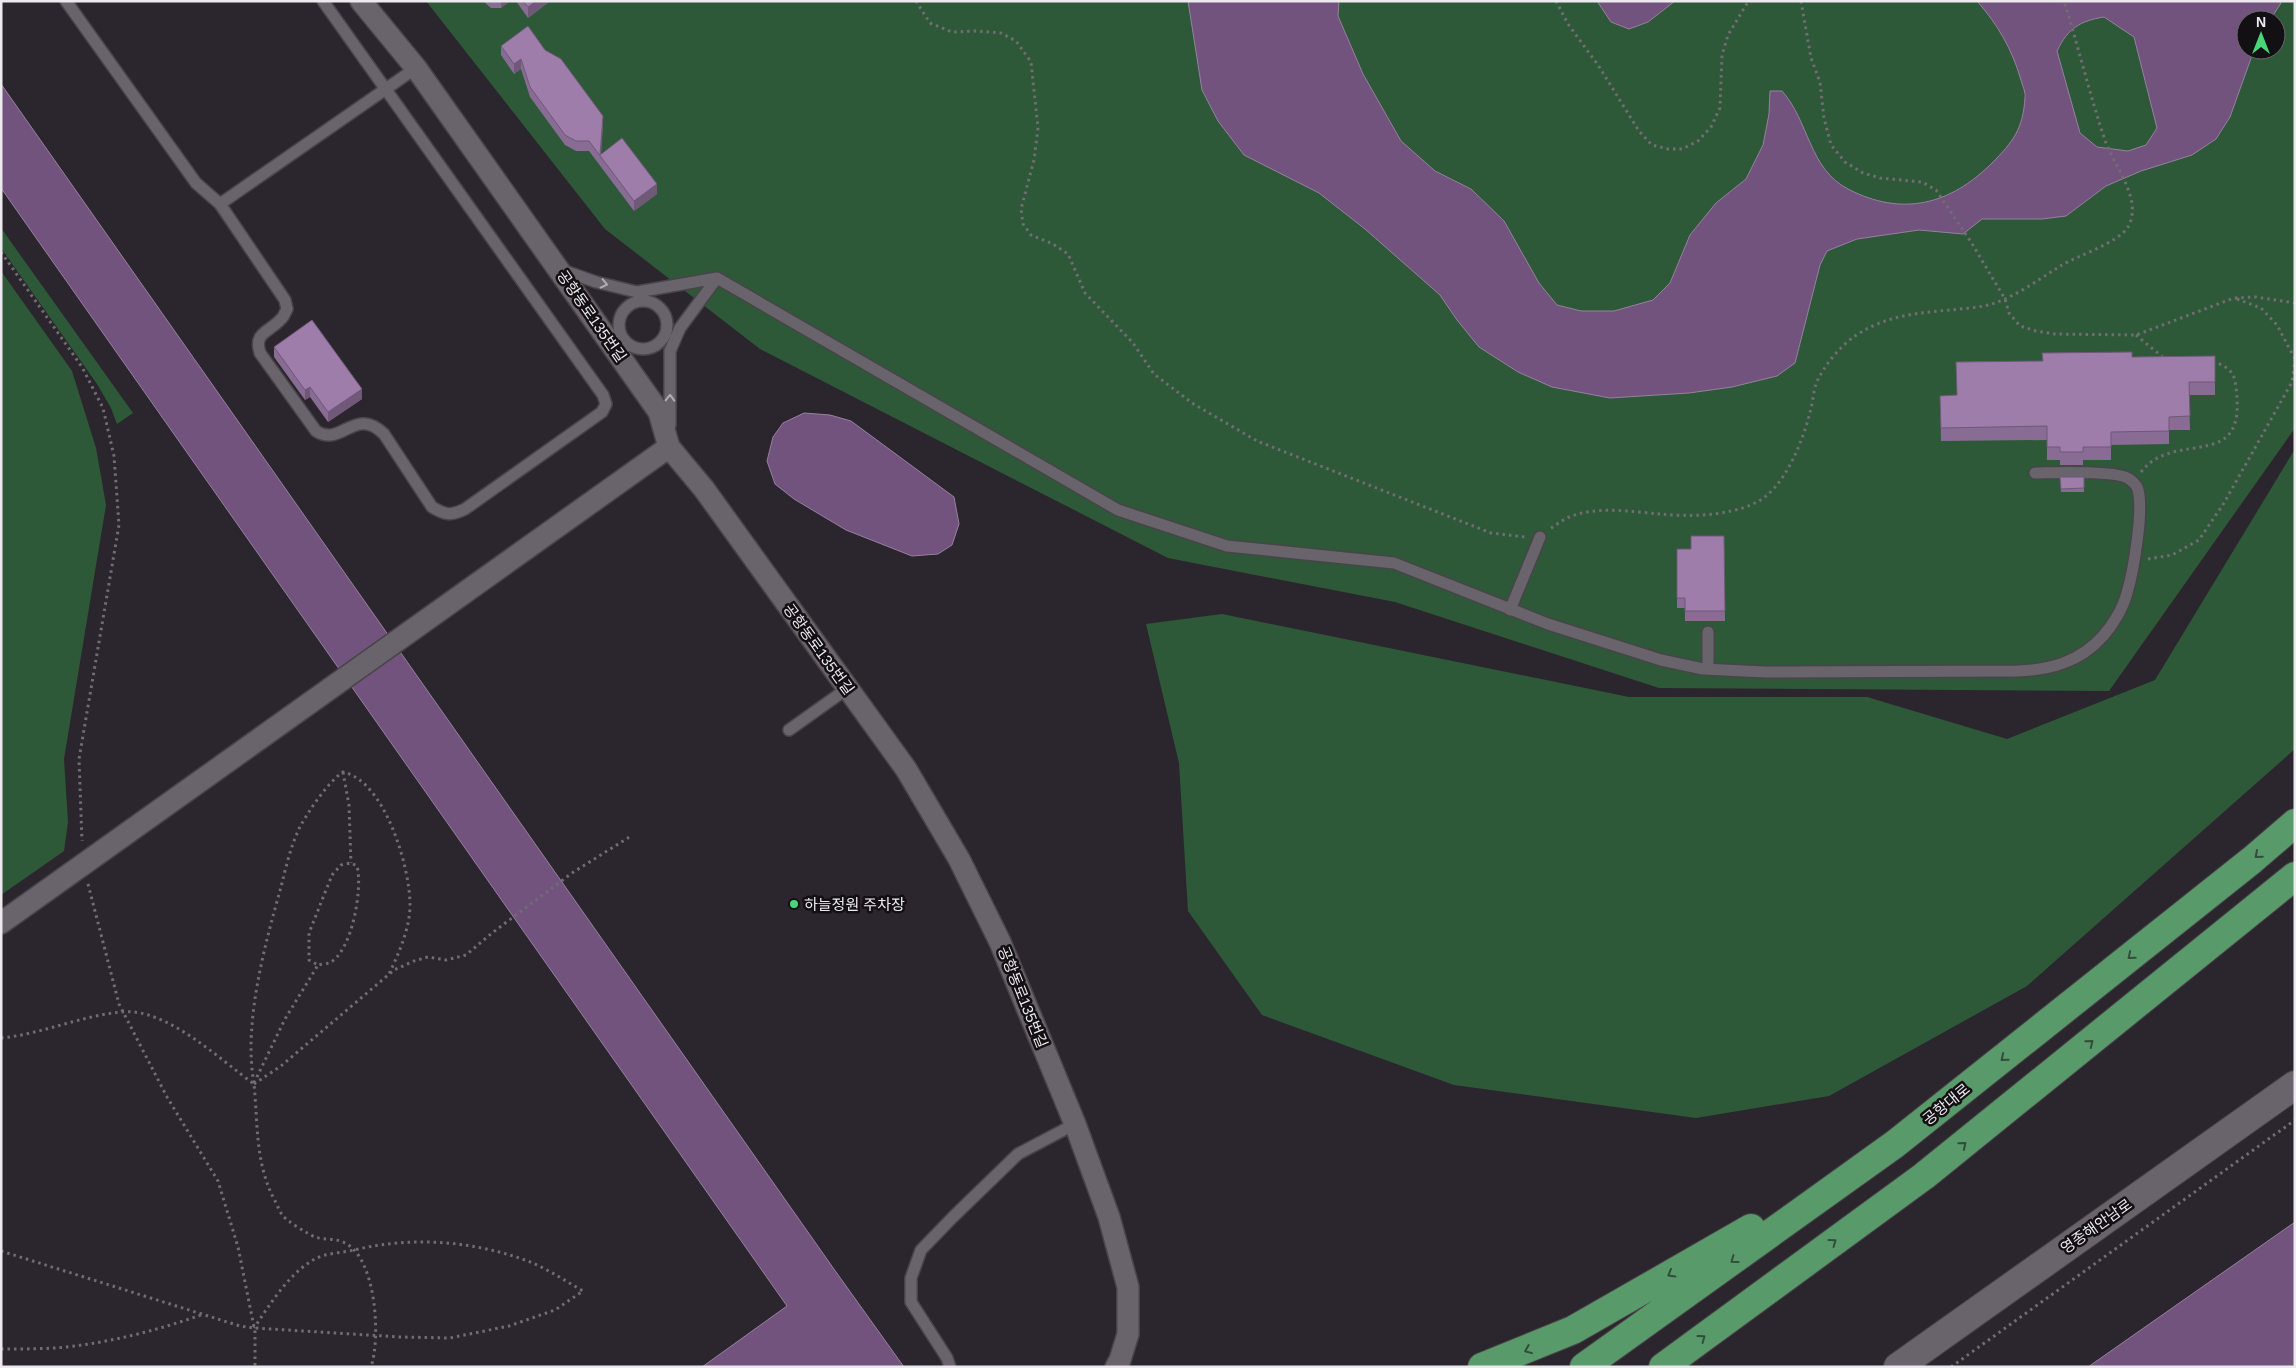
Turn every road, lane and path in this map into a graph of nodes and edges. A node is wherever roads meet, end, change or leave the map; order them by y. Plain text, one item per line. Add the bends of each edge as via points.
1 (66, 1) edge
2 (323, 1) edge
3 (361, 1) edge
4 (916, 1) edge
5 (1556, 1) edge
6 (1752, 1) edge
7 (1801, 1) edge
8 (2064, 1) edge
9 (416, 68) junction
10 (385, 89) junction
11 (220, 204) junction
12 (1, 252) edge
13 (558, 268) junction
14 (717, 278) junction
15 (637, 297) junction
16 (2234, 298) junction
17 (2005, 299) junction
18 (2295, 303) edge
19 (2136, 335) junction
20 (670, 338) junction
21 (619, 343) junction
22 (2172, 359) edge
23 (2295, 359) edge
24 (2204, 360) edge
25 (2294, 373) edge
26 (670, 447) junction
27 (2035, 472) dead end
28 (2133, 482) junction
29 (1540, 537) junction
30 (2135, 559) junction
31 (1510, 610) junction
32 (1708, 632) dead end
33 (1708, 669) junction
34 (848, 688) junction
35 (789, 730) dead end
36 (343, 772) junction
37 (2295, 823) edge
38 (631, 836) dead end
39 (351, 863) junction
40 (83, 865) junction
41 (2295, 876) edge
42 (1, 922) edge
43 (318, 965) junction
44 (389, 974) junction
45 (123, 1011) junction
46 (1, 1038) edge
47 (254, 1084) junction
48 (2295, 1085) edge
49 (2295, 1120) edge
50 (1075, 1124) junction
51 (1895, 1144) junction
52 (355, 1250) junction
53 (1, 1251) edge
54 (203, 1314) junction
55 (254, 1328) junction
56 (376, 1335) junction
57 (1, 1349) edge
58 (255, 1367) edge
59 (371, 1367) edge
60 (950, 1367) edge
61 (1116, 1367) edge
62 (1482, 1367) edge
63 (1584, 1367) edge
64 (1663, 1367) edge
65 (1898, 1367) edge
66 (1951, 1367) edge

1 - 11 lane via 196,183
2 - 10 lane
3 - 9 street, 공항동로135번길
4 - 29 path via 930,23 952,32 1001,33 1016,41 1031,62 1038,128 1034,160 1021,209 1023,224 1032,235 1068,254 1085,293 1133,343 1154,374 1192,403 1257,441 1491,533
5 - 6 path via 1639,131 1652,145 1682,149 1698,141 1711,128 1720,108 1722,55 1728,35
7 - 17 path via 1831,145 1845,162 1863,173 1922,182 1936,190
8 - 17 path via 2106,143 2132,204 2132,216 2127,229 2109,242
9 - 10 lane
9 - 13 street, 공항동로135번길
10 - 11 lane
10 - 11 lane via 603,395 606,404 602,412 465,510 454,515 432,507 377,427 355,425 331,437 316,431 260,353 257,344 260,336 281,319 287,309 285,300
12 - 40 path via 82,367 103,408 114,456 118,525 79,760
13 -> 15 lane
13 - 21 street, 공항동로135번길
14 - 15 lane
14 - 20 lane
14 - 31 lane via 1118,510 1227,546 1394,563
15 - 20 lane via 660,307 667,320
15 - 21 lane via 620,317
16 - 18 path via 2256,297
16 - 19 path
16 - 23 path via 2260,308 2277,325
17 - 19 path via 2009,313 2020,326 2036,332
17 - 29 path via 1978,307 1896,316 1854,337 1830,361 1816,385 1795,454 1775,489 1757,503 1707,514 1589,512 1568,518
19 - 22 path via 2164,359
20 - 21 lane via 646,349
26 -> 20 lane
21 - 26 street, 공항동로135번길 via 659,412
23 - 25 path
24 - 28 path via 2224,364 2234,377 2237,396 2235,424 2228,438 2214,445 2167,452 2154,458
25 - 30 path via 2292,382 2224,503 2199,540 2172,555
26 - 34 street, 공항동로135번길
26 - 40 street
27 - 28 lane via 2114,474
28 - 30 lane via 2137,487 2138,502
29 - 31 lane
30 - 33 lane via 2127,594 2114,623 2087,650 2055,667 2017,671 1765,672
31 - 33 lane via 1661,660
32 - 33 lane
34 - 35 lane
34 - 50 street, 공항동로135번길 via 906,768 959,859 1000,942
36 - 39 path
36 - 44 path via 351,773 384,807 401,848 410,907 405,933
36 - 47 path via 335,777 300,826 289,856 270,924 254,1009 250,1065
37 -> 51 highway, 공항대로
38 - 44 path via 572,873 466,955 446,960 428,957
39 - 43 path via 341,865 332,875 309,933 309,960
39 - 43 path via 357,866 360,876 355,917 341,951 330,963
40 - 42 street
40 - 45 path
64 -> 41 highway via 1924,1176
43 - 47 path via 284,1020
44 - 47 path via 281,1066
45 - 46 path
45 - 47 path via 170,1023
45 - 55 path via 167,1097 218,1181 238,1247
47 - 52 path via 258,1151 265,1182 283,1216 314,1237 343,1242
48 - 65 main road, 영종해안남로
49 - 66 path
50 - 60 lane via 1018,1154 921,1250 911,1278 911,1302
50 - 61 street, 공항동로135번길 via 1109,1217 1128,1287 1128,1334
51 -> 62 highway via 1573,1330
51 -> 63 highway, 공항대로
52 - 55 path via 315,1259 308,1264 286,1281
52 - 56 path via 366,1272 374,1302
52 - 56 path via 377,1244 438,1241 479,1248 519,1258 583,1291 555,1310 509,1326 450,1338
53 - 54 path
54 - 55 path
54 - 57 path via 163,1328 109,1339 56,1348
55 - 56 path
55 - 58 path
56 - 59 path

